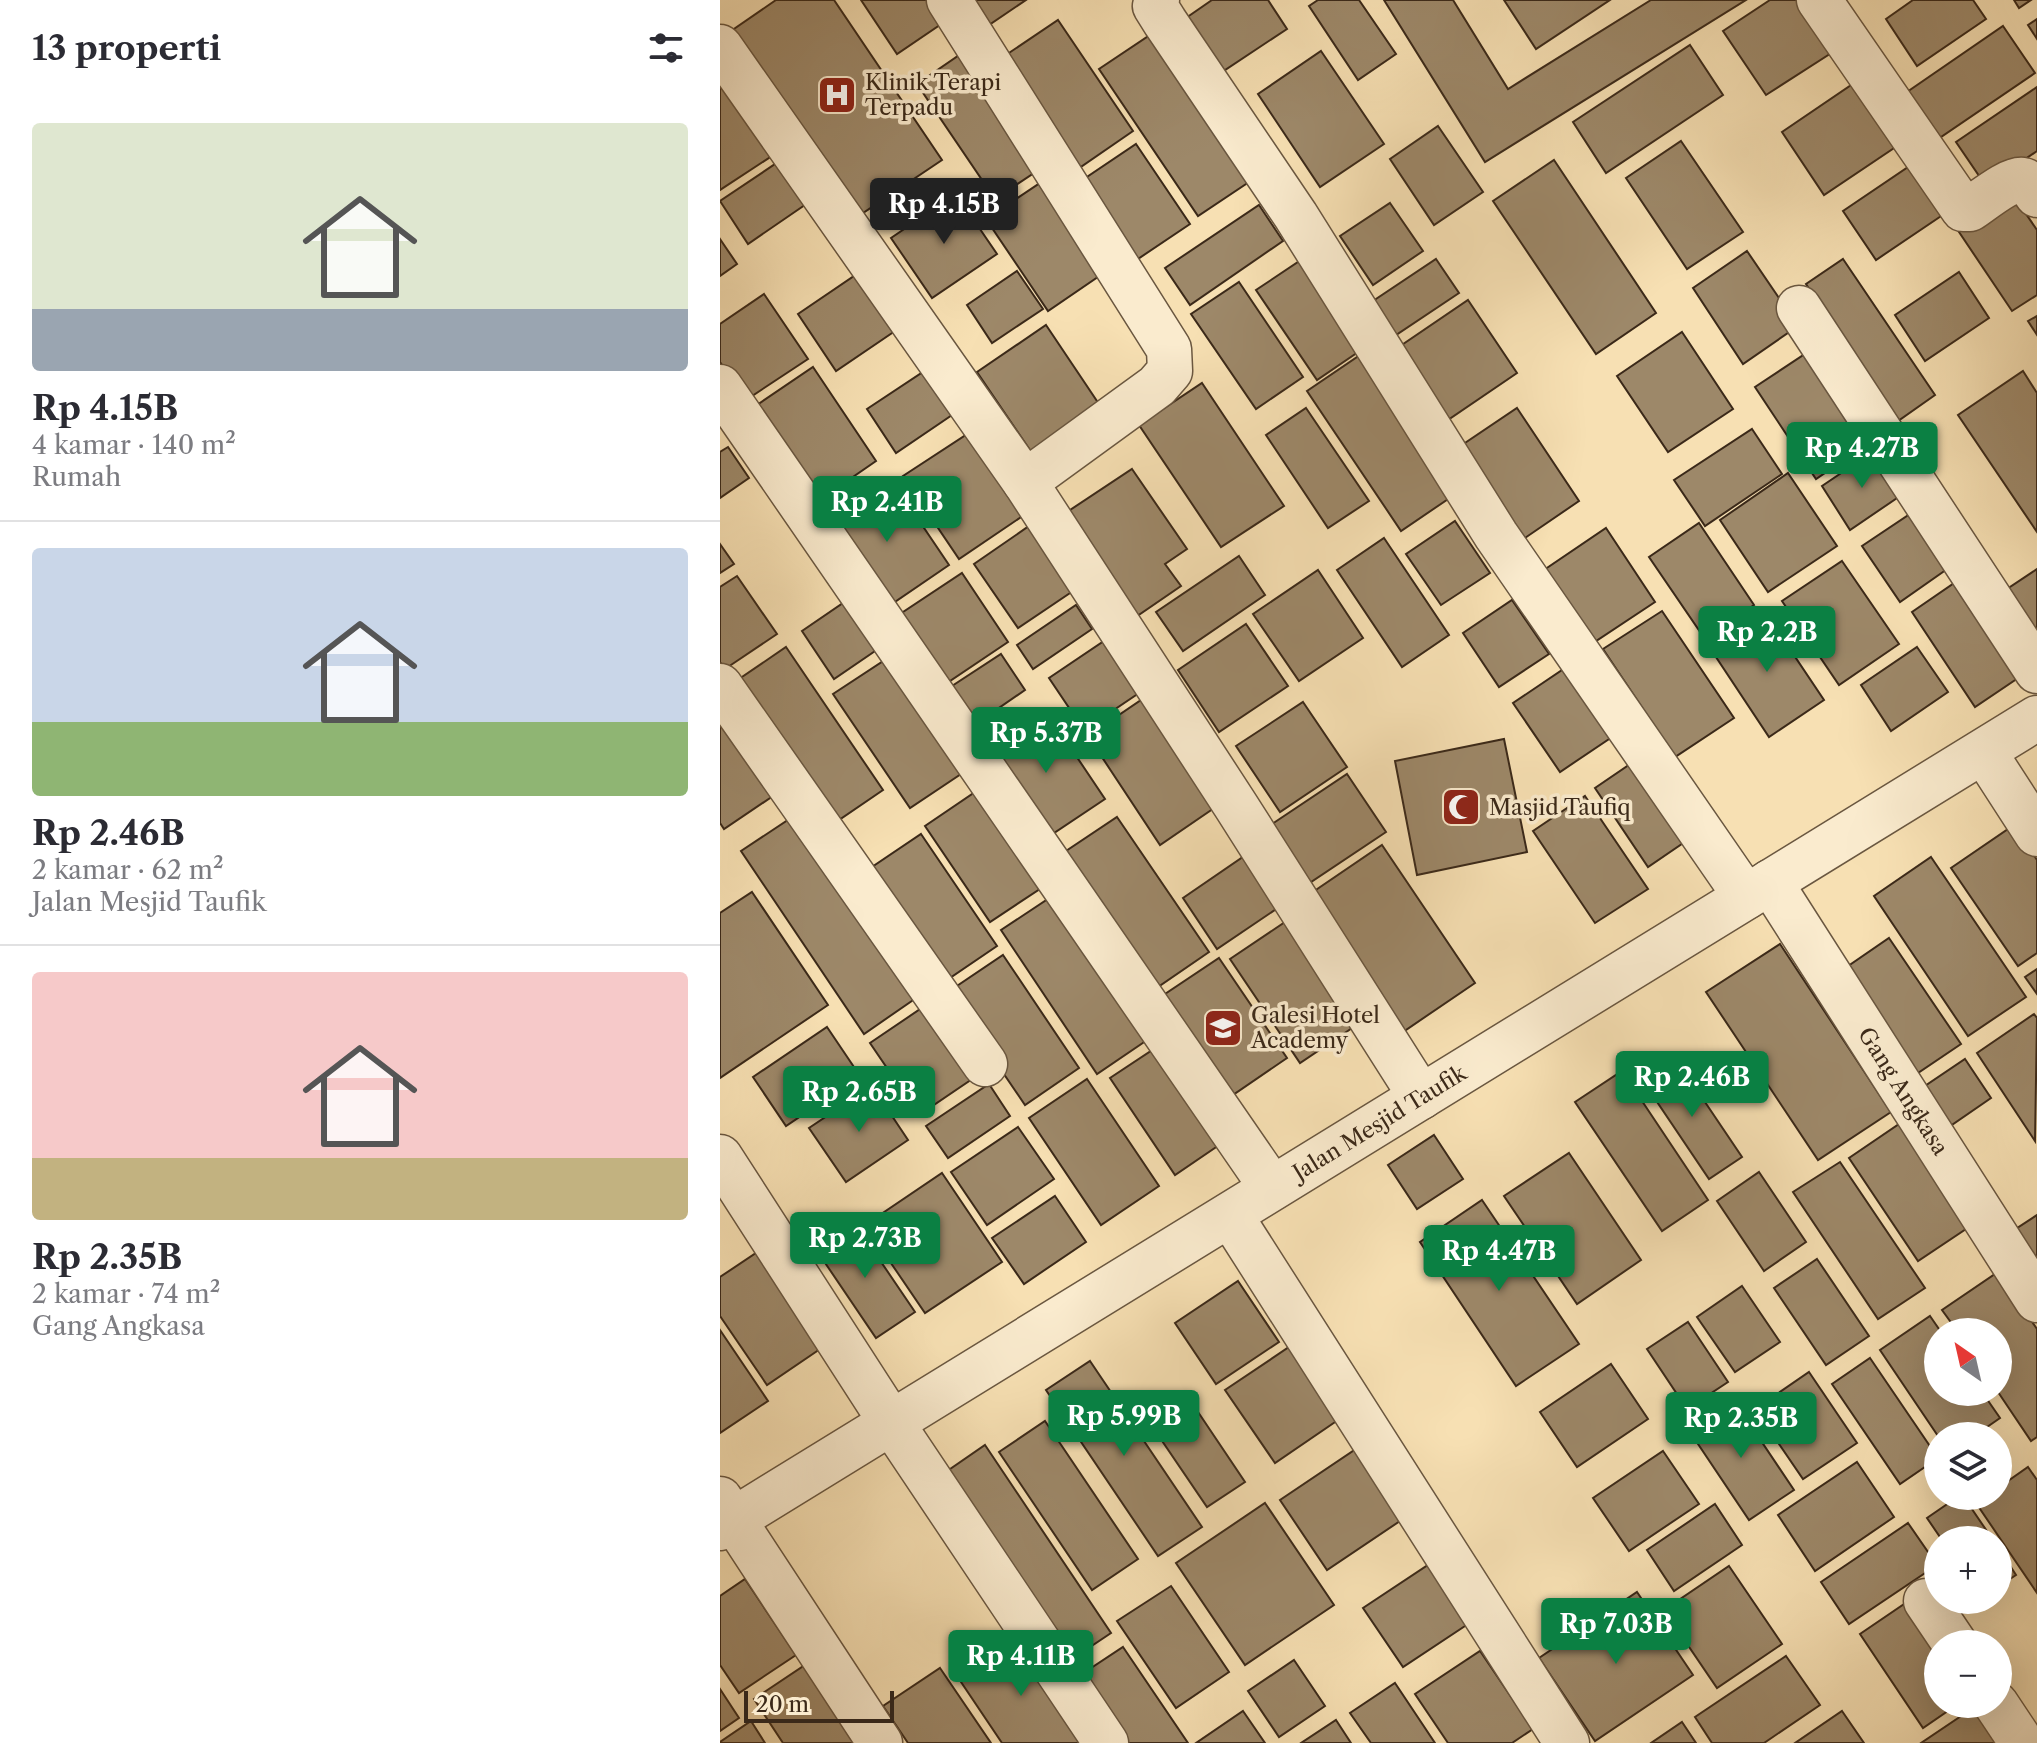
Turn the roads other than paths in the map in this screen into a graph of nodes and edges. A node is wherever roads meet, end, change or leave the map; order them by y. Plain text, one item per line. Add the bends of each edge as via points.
1 (949, 0) edge
2 (1157, 0) edge
3 (1819, 0) edge
4 (720, 47) edge
5 (2037, 195) edge
6 (1799, 308) dead end
7 (720, 387) edge
8 (1025, 482) junction
9 (2037, 671) edge
10 (720, 686) edge
11 (2037, 718) edge
12 (1984, 752) junction
13 (2037, 834) edge
14 (1758, 889) junction
15 (985, 1064) dead end
16 (1421, 1097) junction
17 (720, 1157) edge
18 (1272, 1188) junction
19 (1230, 1215) junction
20 (2037, 1300) edge
21 (891, 1422) junction
22 (724, 1516) edge
23 (2005, 1718) edge
24 (880, 1743) edge
25 (1106, 1743) edge
26 (1567, 1743) edge
27 (2022, 1743) edge

1 - 8 street via 1169,349 1170,371 1157,386
2 - 14 street, Gang Angkasa via 1165,22 1296,216 1496,535
3 - 5 street via 1963,209 2013,181 2029,183
4 - 8 street
6 - 9 street
7 - 18 street
8 - 16 street
10 - 15 street
11 - 12 street, Jalan Mesjid Taufik
12 - 13 street
12 - 14 street, Jalan Mesjid Taufik
14 - 16 street, Jalan Mesjid Taufik
14 - 20 street, Gang Angkasa
16 - 18 street, Jalan Mesjid Taufik
17 - 21 street
18 - 19 street, Jalan Mesjid Taufik
19 - 21 street, Jalan Mesjid Taufik
19 - 26 street
21 - 22 street, Jalan Mesjid Taufik
21 - 25 street
22 - 24 street
23 - 27 street

